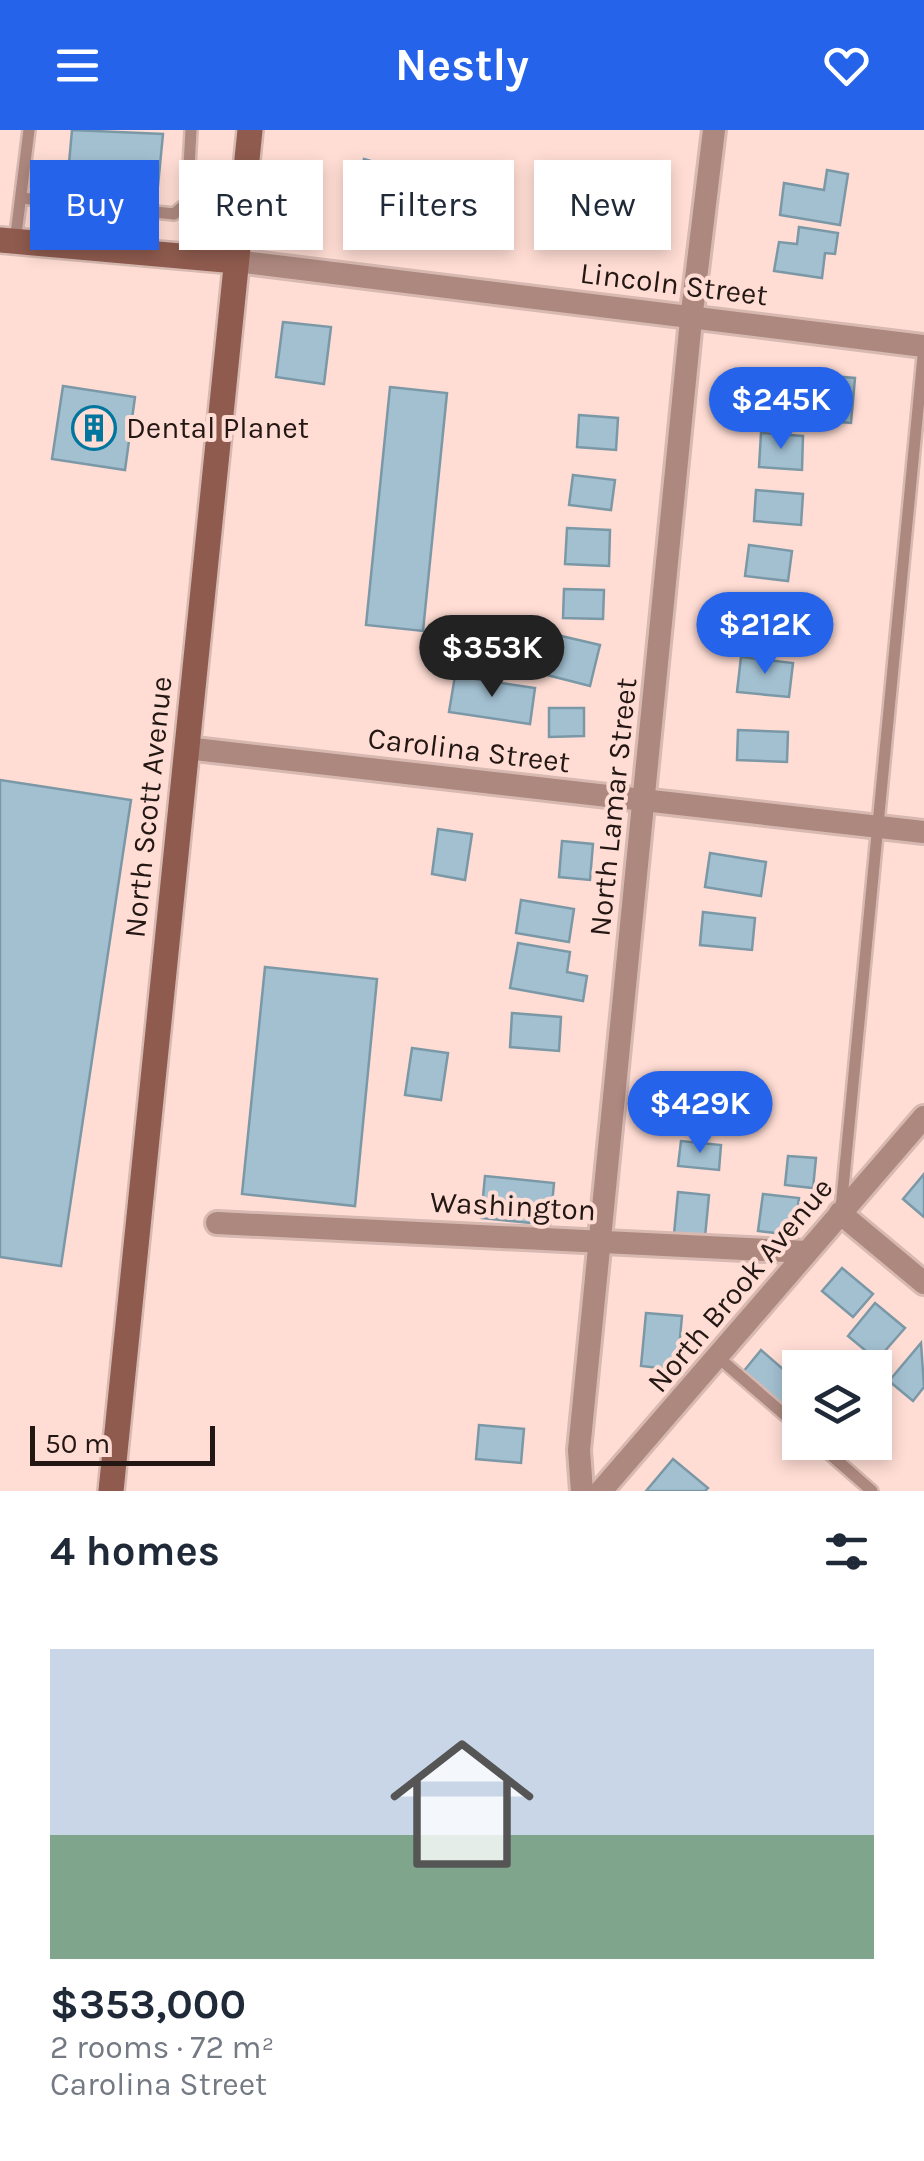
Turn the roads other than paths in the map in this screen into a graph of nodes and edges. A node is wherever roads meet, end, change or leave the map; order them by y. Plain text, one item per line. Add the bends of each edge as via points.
1 (29, 130) edge
2 (192, 130) edge
3 (250, 130) edge
4 (714, 130) edge
5 (189, 160) edge
6 (247, 160) edge
7 (21, 198) junction
8 (30, 199) edge
9 (7, 241) edge
10 (237, 250) edge
11 (134, 252) joint
12 (236, 261) junction
13 (691, 320) junction
14 (924, 346) edge
15 (186, 748) junction
16 (645, 800) junction
17 (876, 827) junction
18 (924, 832) edge
19 (924, 1117) edge
20 (840, 1213) junction
21 (216, 1222) dead end
22 (600, 1240) junction
23 (807, 1252) junction
24 (924, 1284) edge
25 (719, 1358) junction
26 (782, 1412) edge
27 (837, 1460) edge
28 (111, 1491) edge
29 (582, 1491) edge
30 (601, 1491) edge
31 (872, 1491) edge

1 - 7 lane
2 - 5 lane
3 - 6 main road, North Scott Avenue
4 - 13 street, North Lamar Street
7 - 8 lane
7 - 9 lane
9 - 11 main road, Lincoln Street
10 - 12 main road, North Scott Avenue
11 - 12 main road, Lincoln Street
12 - 13 street, Lincoln Street
12 - 15 main road, North Scott Avenue
13 - 14 street, Lincoln Street
13 - 16 street, North Lamar Street
14 - 17 lane
15 - 16 street, Carolina Street
15 - 28 main road, North Scott Avenue
16 - 17 street, Carolina Street
16 - 22 street, North Lamar Street
17 - 18 street, Carolina Street
17 - 20 lane
19 - 20 street, North Brook Avenue
20 - 23 street, North Brook Avenue
20 - 24 street
21 - 22 street, Washington
22 - 23 street, Washington
22 - 29 street, North Lamar Street via 579,1450
23 - 25 street, North Brook Avenue
25 - 26 lane
25 - 30 street, North Brook Avenue
27 - 31 lane

